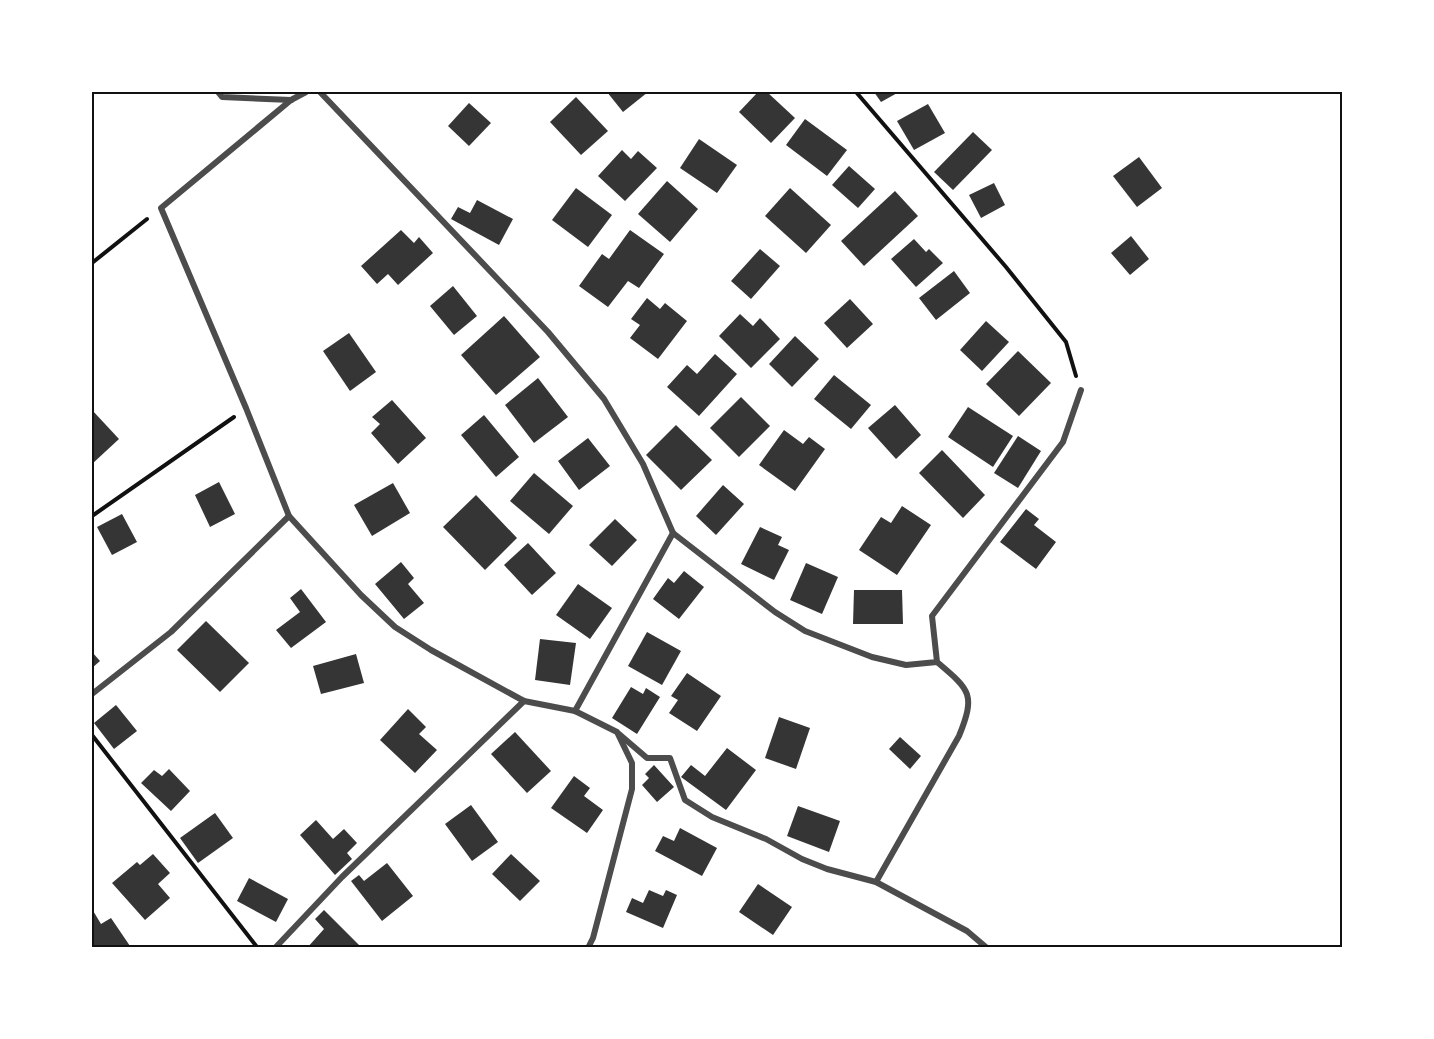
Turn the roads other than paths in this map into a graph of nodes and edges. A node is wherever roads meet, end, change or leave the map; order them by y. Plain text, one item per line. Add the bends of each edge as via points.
1 (218, 92) edge
2 (306, 92) edge
3 (320, 92) edge
4 (291, 100) junction
5 (1081, 390) road end
6 (289, 516) junction
7 (673, 533) junction
8 (937, 662) junction
9 (92, 694) edge
10 (524, 701) junction
11 (575, 711) junction
12 (617, 732) junction
13 (876, 882) junction
14 (275, 948) edge
15 (588, 948) edge
16 (987, 948) edge

1 - 4 street via 222,97
2 - 4 street
3 - 7 street via 548,332 604,399 643,464
4 - 6 street via 161,208
5 - 8 street via 1063,442 932,616
6 - 9 street via 171,632
6 - 10 street via 395,627
7 - 8 street via 775,612 806,631 884,660 906,665
7 - 11 street
8 - 13 street via 967,692 969,710 959,736
10 - 11 street
10 - 14 street via 342,877
11 - 12 street
12 - 13 street via 647,758 670,758 685,800 712,817 827,869
12 - 15 street via 632,764 632,789
13 - 16 street via 967,931

